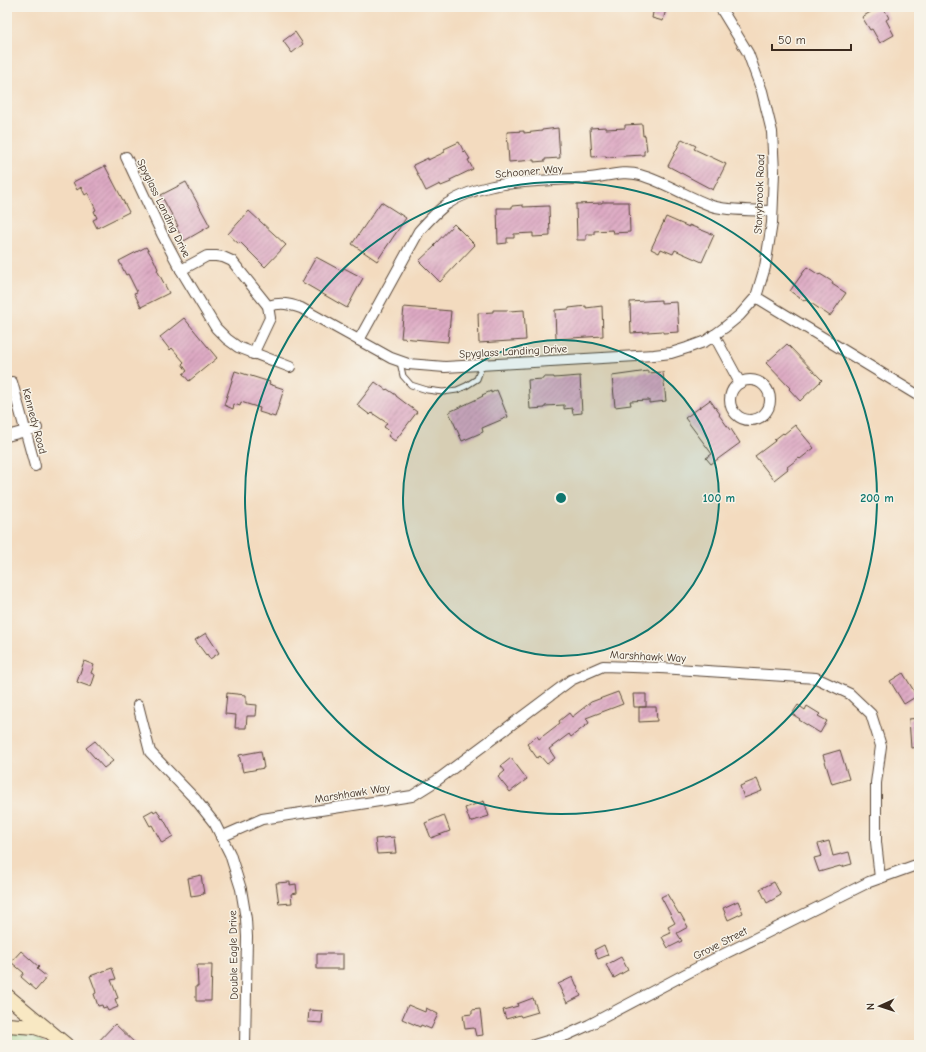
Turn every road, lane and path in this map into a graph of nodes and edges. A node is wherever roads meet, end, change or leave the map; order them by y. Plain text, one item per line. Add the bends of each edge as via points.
1 (720, 7) edge
2 (126, 157) dead end
3 (772, 211) junction
4 (181, 270) junction
5 (756, 298) junction
6 (268, 306) junction
7 (714, 335) junction
8 (359, 340) junction
9 (253, 354) junction
10 (399, 361) junction
11 (482, 365) junction
12 (290, 367) dead end
13 (12, 382) dead end
14 (740, 383) dead end
15 (919, 396) edge
16 (37, 428) dead end
17 (25, 431) junction
18 (7, 436) edge
19 (35, 466) dead end
20 (138, 705) dead end
21 (221, 837) junction
22 (919, 864) edge
23 (880, 878) junction
24 (7, 996) edge
25 (7, 1025) edge
26 (51, 1032) junction
27 (66, 1045) edge
28 (245, 1045) edge
29 (534, 1045) edge

1 - 3 street, Stonybrook Road via 747,50 762,91 772,132
2 - 4 street, Spyglass Landing Drive
3 - 5 street, Stonybrook Road via 765,267
3 - 8 street, Schooner Way via 713,206 660,182 639,174 627,173 482,188 464,194 448,204 419,231
4 - 6 street, Spyglass Landing Drive via 207,256 223,257 232,261
4 - 9 street, Spyglass Landing Drive via 216,328 238,347
5 - 7 street, Spyglass Landing Drive via 740,315
5 - 15 street
6 - 8 street, Spyglass Landing Drive via 278,303 301,308
6 - 9 street via 270,318
7 - 11 street, Spyglass Landing Drive via 706,341 660,355
7 - 14 street
8 - 10 street, Spyglass Landing Drive
9 - 12 street, Spyglass Landing Drive
10 - 11 street, Spyglass Landing Drive via 445,367
10 - 11 lane via 403,376 412,385 443,392 457,390 477,379
13 - 17 street, Kennedy Road
16 - 17 street
17 - 18 street
17 - 19 street, Kennedy Road
20 - 21 street, Double Eagle Drive via 150,752 196,800 215,824
21 - 23 street, Marshhawk Way via 262,819 412,796 436,781 571,680 603,666 669,668 816,678 850,694 872,714 881,746 876,784 876,842
21 - 28 street, Double Eagle Drive via 230,854 241,889 246,919
22 - 23 street, Grove Street
23 - 29 street, Grove Street via 714,959 567,1035
24 - 26 main road
25 - 26 main road via 35,1027
26 - 27 main road

